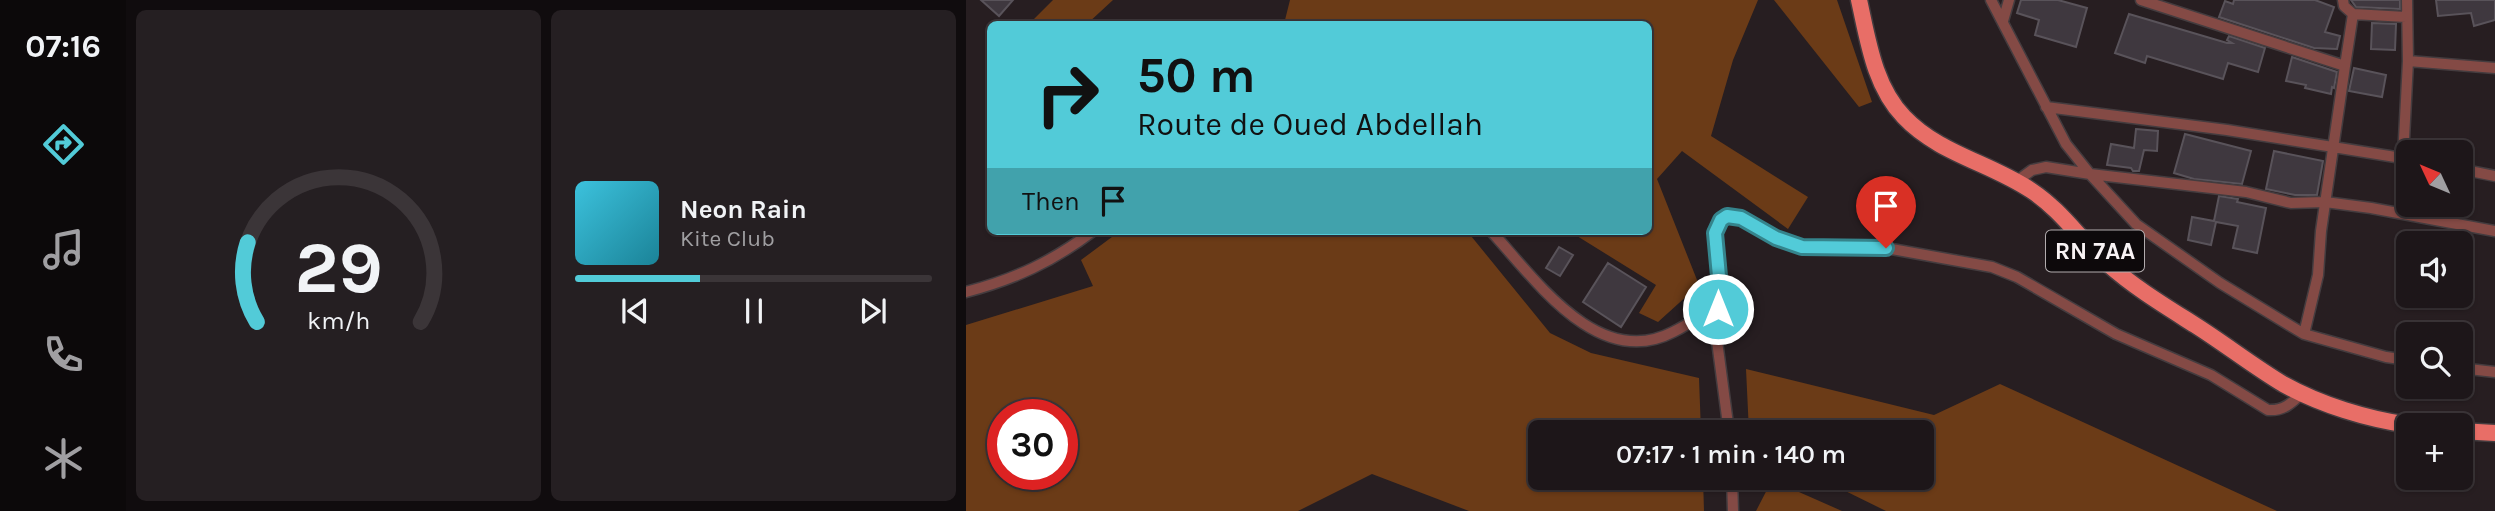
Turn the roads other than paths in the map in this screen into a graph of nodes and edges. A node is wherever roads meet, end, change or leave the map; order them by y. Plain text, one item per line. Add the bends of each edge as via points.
1 (1859, 0) edge
2 (1991, 0) edge
3 (2008, 0) edge
4 (2141, 0) edge
5 (2343, 0) edge
6 (2407, 0) edge
7 (2158, 2) edge
8 (2353, 14) junction
9 (2406, 17) junction
10 (2003, 21) junction
11 (2408, 61) junction
12 (2344, 66) junction
13 (2495, 68) edge
14 (2046, 107) junction
15 (2406, 140) edge
16 (2334, 147) junction
17 (2396, 157) edge
18 (2473, 172) edge
19 (2090, 174) junction
20 (2495, 176) edge
21 (2017, 181) junction
22 (2325, 202) junction
23 (2495, 231) edge
24 (1088, 235) edge
25 (1495, 235) edge
26 (1720, 287) junction
27 (966, 292) edge
28 (2304, 334) junction
29 (2396, 358) edge
30 (2473, 369) edge
31 (2495, 372) edge
32 (2302, 393) junction
33 (1727, 420) edge
34 (2396, 422) edge
35 (2473, 432) edge
36 (2495, 433) edge
37 (1732, 490) edge
38 (1733, 511) edge

1 - 21 main road, RN 7AA via 1877,74 1903,117 1943,147
2 - 10 street
3 - 10 street
4 - 7 street
5 - 8 street
6 - 9 street
7 - 12 street
8 - 9 street
8 - 12 street
9 - 11 street
10 - 14 street
11 - 13 street
11 - 15 street
12 - 16 street
14 - 16 street
14 - 19 street via 2066,144
16 - 17 street
16 - 22 street
18 - 20 street
19 - 21 street via 2039,167
19 - 22 street via 2245,192 2291,203
19 - 28 street via 2136,225
21 - 32 main road, RN 7AA via 2046,200 2106,262 2143,292
22 - 23 street
22 - 28 street via 2318,275
24 - 27 street via 1037,268
25 - 26 street via 1558,304 1598,332 1619,340 1650,341 1684,327 1713,302
26 - 32 street via 1715,233 1721,220 1735,216 1802,247 1886,248 1992,267 2116,334 2211,375 2268,410 2286,408
26 - 33 street via 1717,341
28 - 29 street
30 - 31 street
32 - 34 main road, RN 7AA via 2352,413
35 - 36 main road
37 - 38 street

